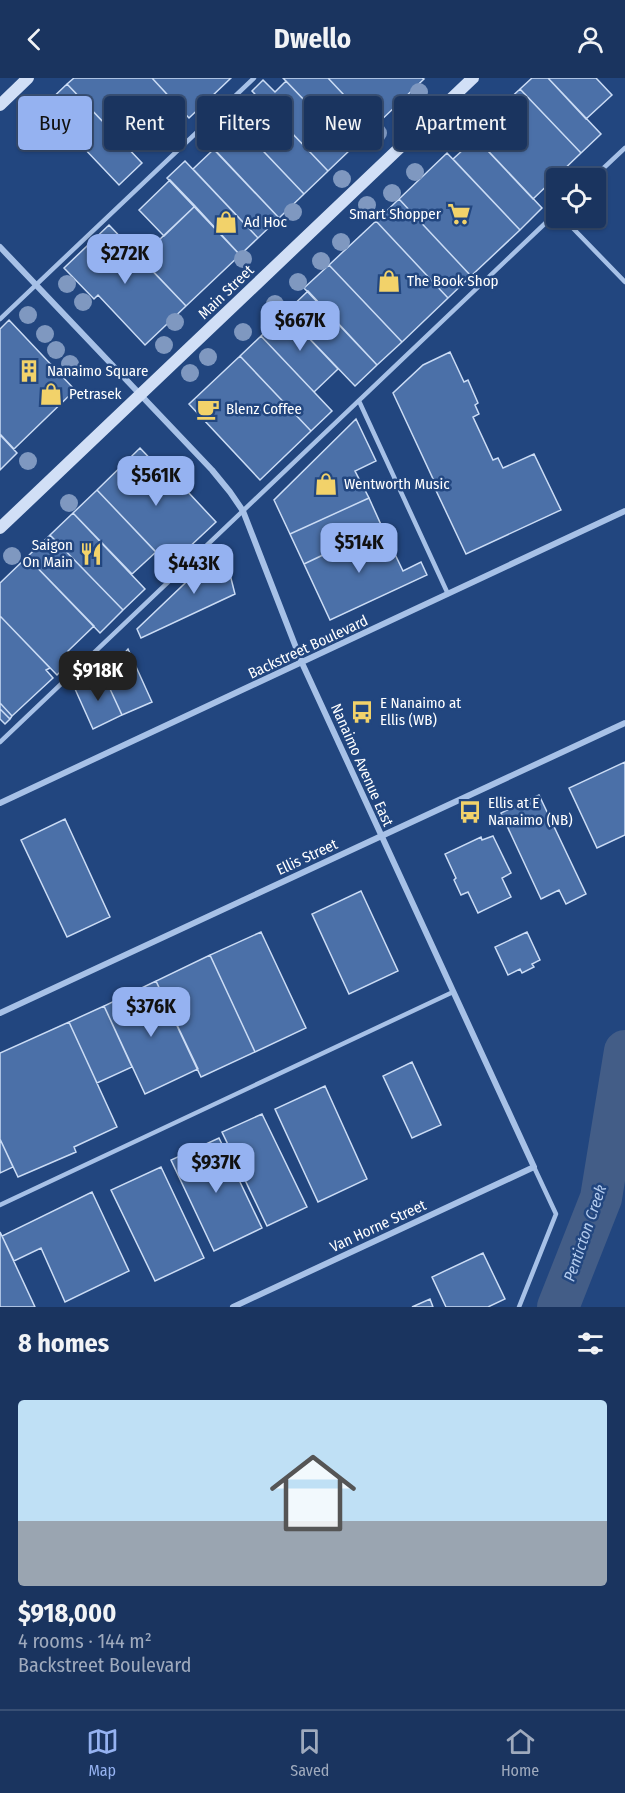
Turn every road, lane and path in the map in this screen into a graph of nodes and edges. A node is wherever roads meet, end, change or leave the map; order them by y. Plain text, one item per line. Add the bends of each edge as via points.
1 (28, 78) edge
2 (254, 78) edge
3 (473, 78) edge
4 (0, 105) edge
5 (625, 148) edge
6 (604, 168) edge
7 (546, 223) edge
8 (573, 228) edge
9 (0, 247) edge
10 (625, 282) edge
11 (36, 285) junction
12 (0, 319) edge
13 (140, 394) junction
14 (359, 401) junction
15 (243, 511) junction
16 (625, 511) edge
17 (0, 528) edge
18 (448, 594) junction
19 (302, 663) junction
20 (625, 723) edge
21 (0, 742) edge
22 (0, 803) edge
23 (381, 836) junction
24 (453, 992) junction
25 (0, 1013) edge
26 (534, 1167) junction
27 (0, 1204) edge
28 (233, 1307) edge
29 (519, 1307) edge

1 - 4 main road
2 - 11 lane
3 - 13 main road, Main Street
5 - 6 lane
7 - 14 lane
8 - 10 lane
9 - 11 street, Nanaimo Avenue East
11 - 12 lane
11 - 13 street, Nanaimo Avenue East
13 - 15 street, Nanaimo Avenue East via 212,470
13 - 17 main road, Main Street
14 - 15 lane
14 - 18 lane
15 - 19 street, Nanaimo Avenue East
15 - 21 lane
16 - 18 street, Backstreet Boulevard
18 - 19 street, Backstreet Boulevard
19 - 22 street, Backstreet Boulevard
19 - 23 street, Nanaimo Avenue East
20 - 23 street, Ellis Street
23 - 24 street, Nanaimo Avenue East
23 - 25 street, Ellis Street
24 - 26 street, Nanaimo Avenue East
24 - 27 lane
26 - 28 street, Van Horne Street
26 - 29 lane via 556,1214

